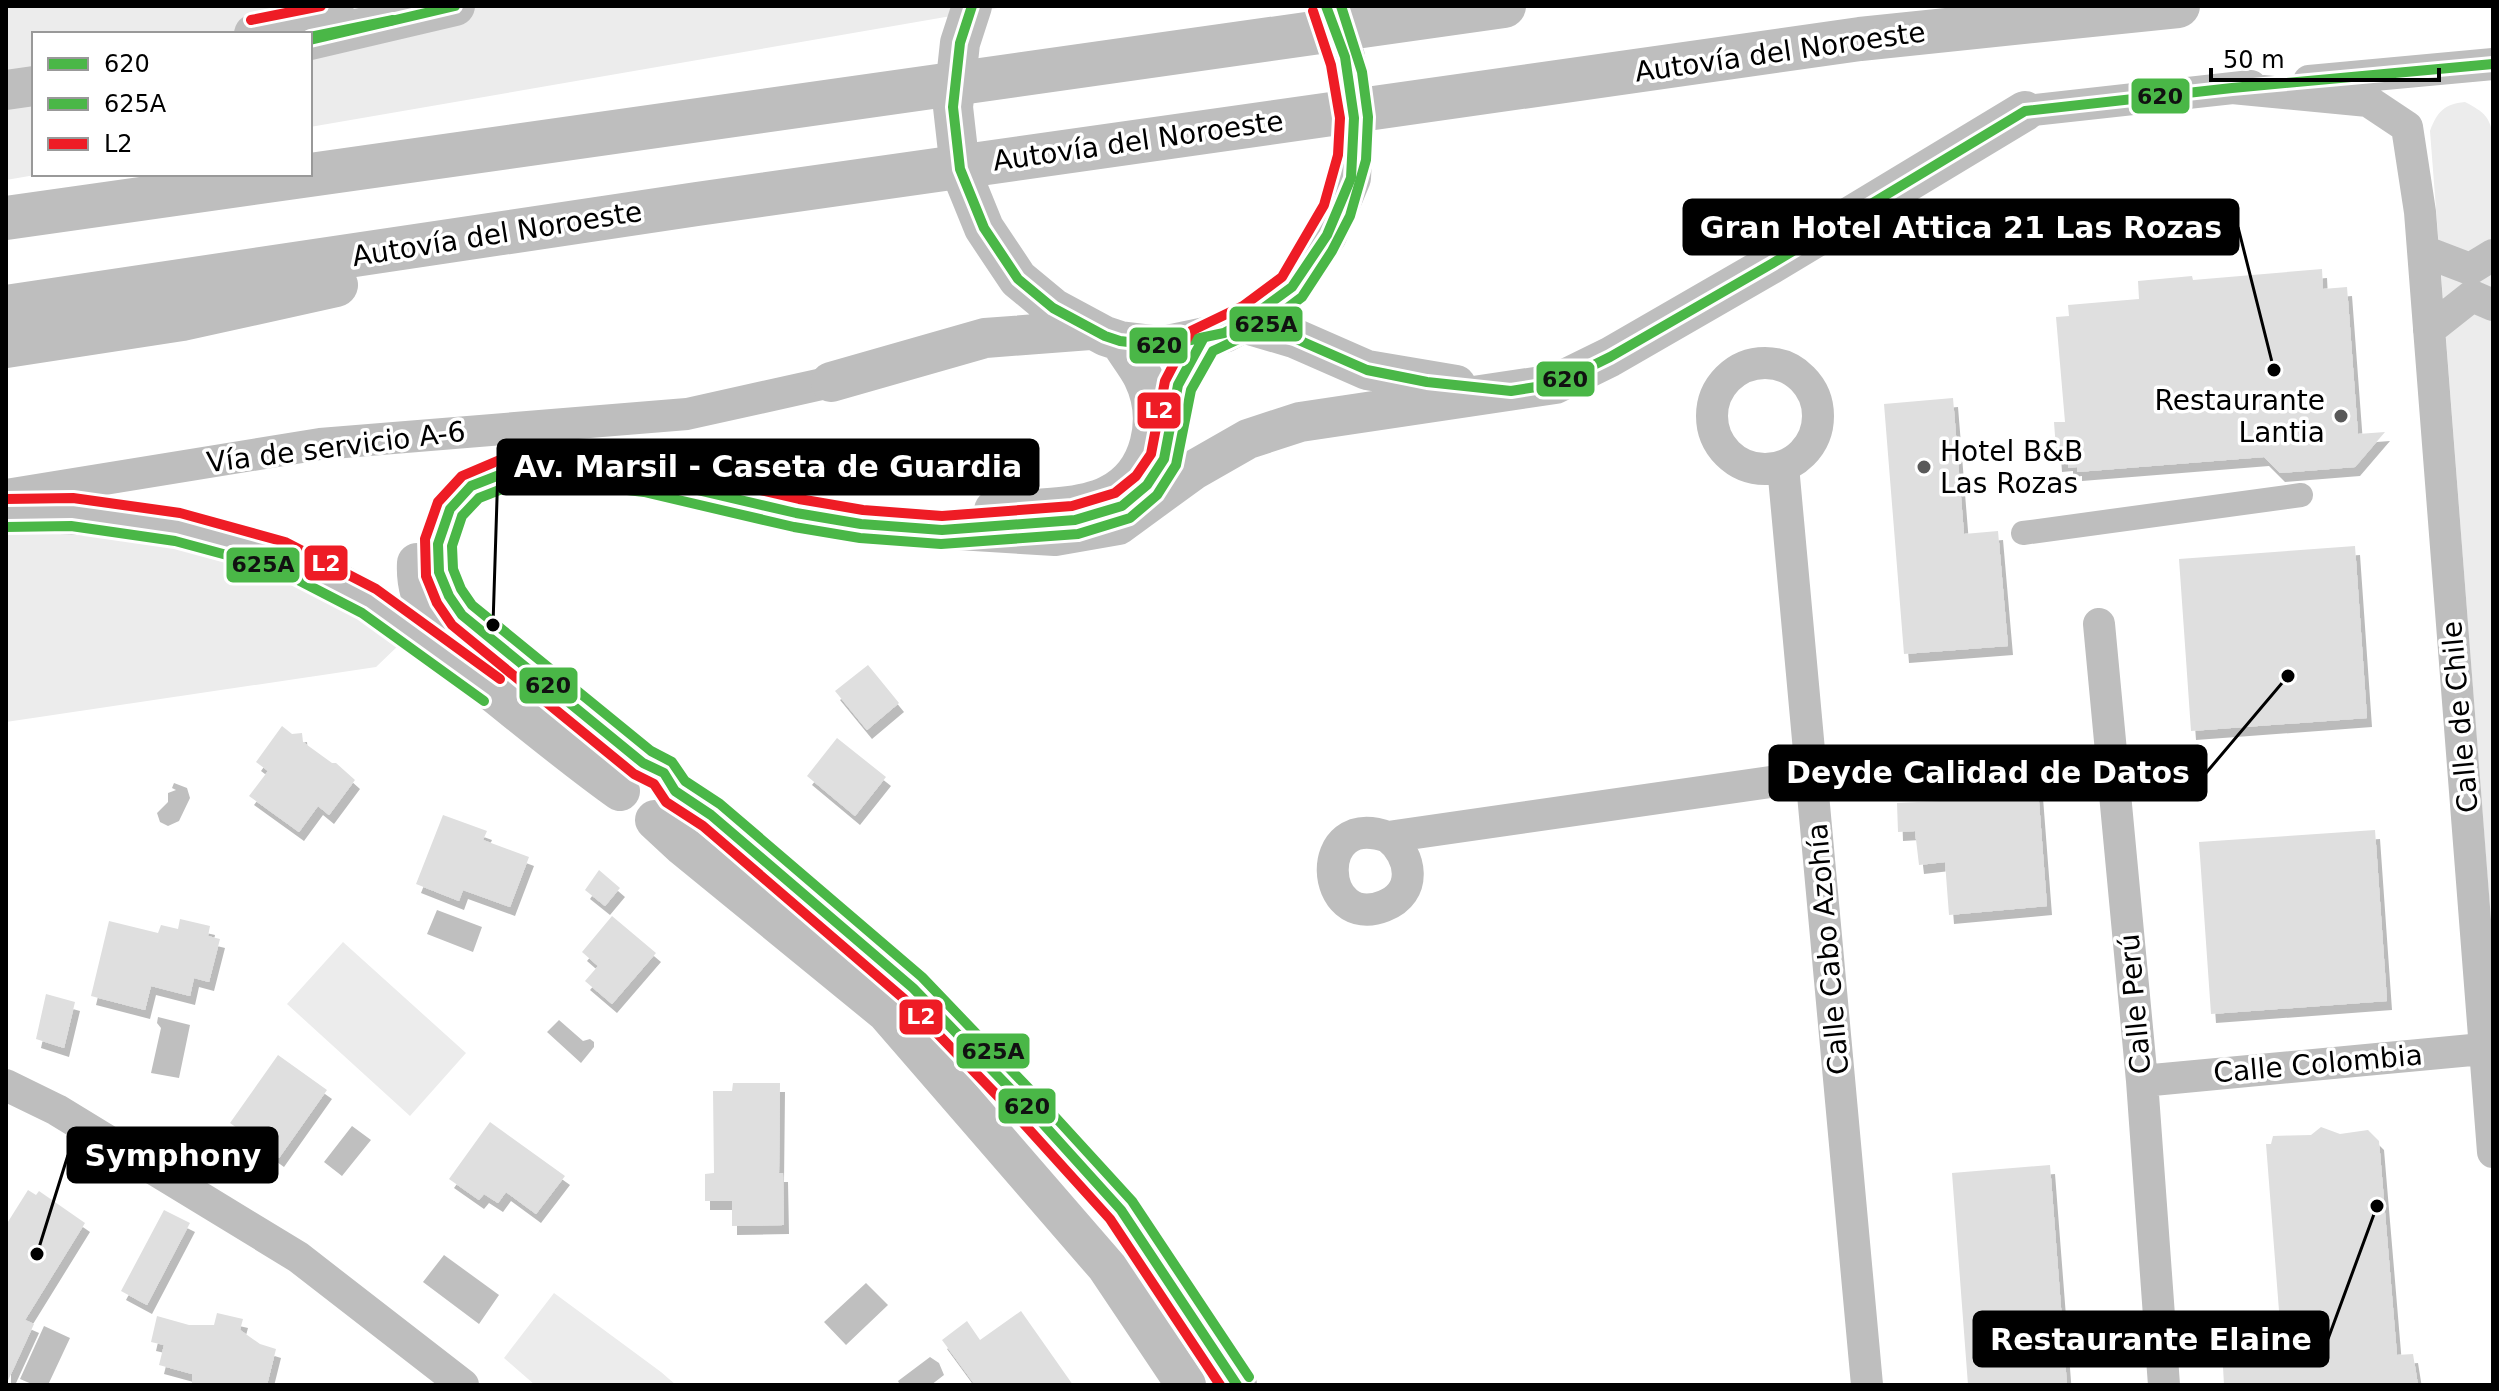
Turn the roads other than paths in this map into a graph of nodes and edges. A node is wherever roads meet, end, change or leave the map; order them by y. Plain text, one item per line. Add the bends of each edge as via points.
1 (390, 6) edge
2 (455, 6) edge
3 (972, 6) edge
4 (1326, 6) edge
5 (1504, 6) edge
6 (2178, 6) edge
7 (264, 32) edge
8 (312, 40) edge
9 (2493, 64) edge
10 (32, 70) edge
11 (6, 72) edge
12 (32, 86) edge
13 (2232, 88) junction
14 (6, 90) edge
15 (2025, 111) joint
16 (312, 175) edge
17 (303, 176) edge
18 (697, 204) junction
19 (6, 218) edge
20 (2423, 251) junction
21 (2493, 255) edge
22 (2493, 305) edge
23 (6, 307) edge
24 (1243, 323) junction
25 (2429, 330) junction
26 (1105, 336) junction
27 (1203, 339) junction
28 (6, 346) edge
29 (831, 382) joint
30 (1511, 391) junction
31 (1783, 466) dead end
32 (6, 495) edge
33 (2301, 495) dead end
34 (6, 513) edge
35 (942, 530) junction
36 (2023, 533) dead end
37 (2099, 624) dead end
38 (481, 682) junction
39 (1812, 776) junction
40 (632, 777) junction
41 (665, 806) junction
42 (1388, 837) dead end
43 (2489, 1048) edge
44 (2142, 1081) junction
45 (6, 1085) edge
46 (2493, 1152) edge
47 (463, 1385) edge
48 (1186, 1385) edge
49 (1237, 1385) edge
50 (1867, 1385) edge
51 (2164, 1385) edge

1 - 7 street
2 - 8 street
3 - 26 street via 960,43 953,107 960,169 984,228 1018,279 1053,308
4 - 24 street via 1345,57 1354,118 1351,178 1327,235 1292,287
5 - 16 highway
6 - 18 highway, Autovía del Noroeste via 1860,39
9 - 13 street, Vía de servicio A-6
10 - 11 street
12 - 14 street
13 - 15 street, Vía de servicio A-6
13 - 20 street, Calle de Chile via 2368,101 2407,127
15 - 30 street, Vía de servicio A-6 via 1610,357 1555,384
17 - 19 highway
18 - 23 highway, Autovía del Noroeste
18 - 28 highway via 182,319
20 - 21 street via 2470,269
20 - 25 street, Calle de Chile
22 - 25 street via 2472,296
24 - 27 street
24 - 30 street, Vía de servicio A-6 via 1294,338 1367,370
25 - 43 street, Calle de Chile
26 - 27 street via 1162,346
26 - 29 street, Vía de servicio A-6 via 985,338
26 - 38 street, Vía de servicio A-6 via 1144,378 1155,417 1148,453 1132,477 1109,495 1063,507 940,513 865,508 574,451 522,452 487,460 455,477 433,499 418,540 416,578 429,620
27 - 35 street, Vía de servicio A-6 via 1178,385 1164,459 1147,485 1122,506 1075,520
29 - 32 street, Vía de servicio A-6 via 687,414 320,444
30 - 35 street, Vía de servicio A-6 via 1313,419 1248,439 1192,471 1118,525 1055,536
31 - 39 street, Calle Cabo Azohía
33 - 36 street
34 - 38 street via 72,512 178,527 280,555 369,601
35 - 40 street, Vía de servicio A-6 via 848,522 646,478 570,469 512,470 471,486 450,509 438,544 439,572 449,596 462,615
37 - 44 street, Calle Perú
38 - 40 street
39 - 42 street
39 - 50 street, Calle Cabo Azohía
40 - 41 street via 624,802 632,811
41 - 48 street via 886,1012 1107,1267
41 - 49 street via 711,815 913,988 1121,1210
43 - 44 street, Calle Colombia
43 - 46 street, Calle de Chile
44 - 51 street, Calle Perú
45 - 47 street via 57,1110 298,1257

